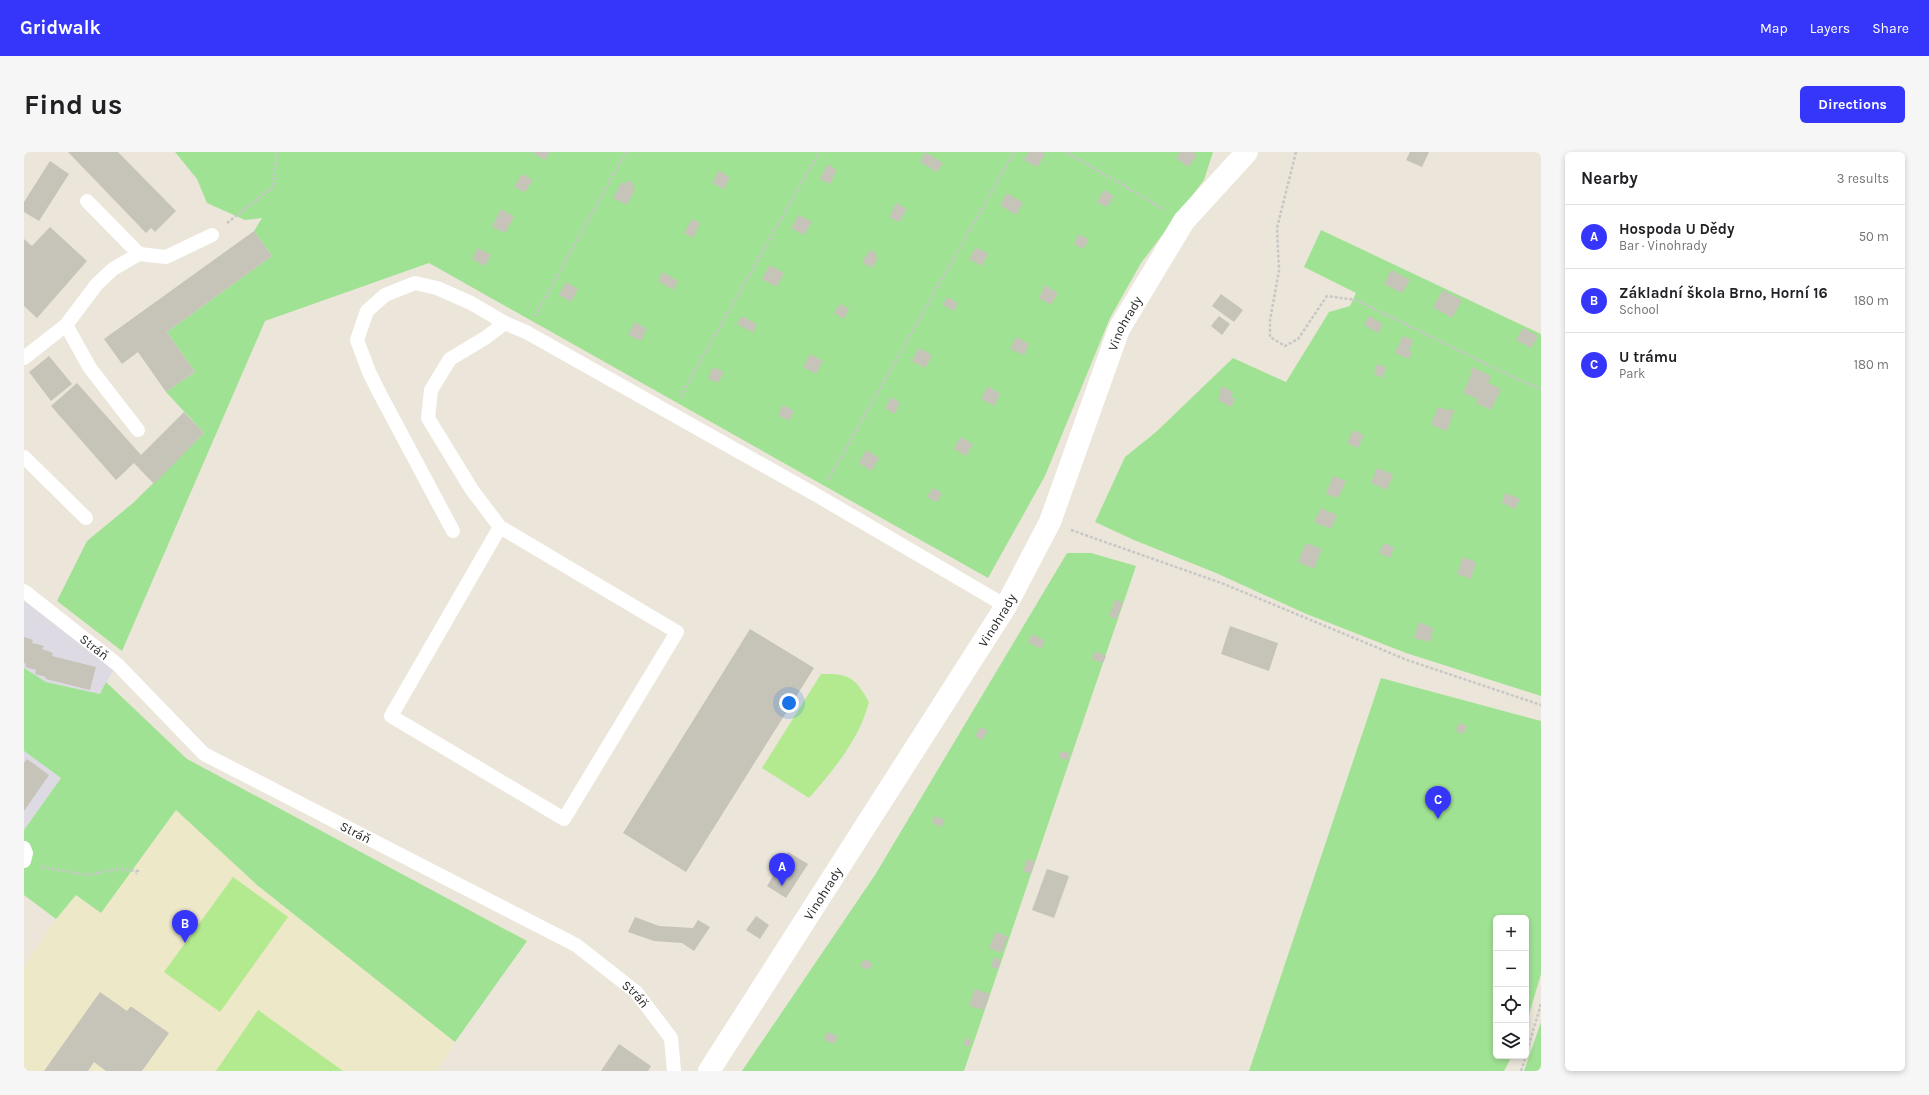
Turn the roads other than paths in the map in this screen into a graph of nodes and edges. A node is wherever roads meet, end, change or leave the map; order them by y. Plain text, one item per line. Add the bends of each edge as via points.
1 (1247, 152) edge
2 (87, 201) dead end
3 (212, 235) road end
4 (140, 254) junction
5 (505, 323) junction
6 (66, 325) junction
7 (24, 358) edge
8 (138, 430) dead end
9 (24, 457) edge
10 (86, 518) dead end
11 (500, 527) junction
12 (453, 531) dead end
13 (24, 591) edge
14 (1006, 606) junction
15 (24, 848) edge
16 (31, 864) edge
17 (674, 1071) edge
18 (709, 1071) edge

1 - 14 street, Vinohrady via 1184,221 1119,329 1050,522
2 - 4 lane
3 - 4 lane via 166,257
4 - 6 lane via 113,268 97,284
5 - 11 lane via 450,359 432,390 428,418 472,490
5 - 12 lane via 471,303 437,288 415,283 385,295 367,311 357,340 372,378
5 - 14 lane via 526,332 818,496
6 - 7 lane
6 - 8 lane via 90,368
9 - 10 lane
11 - 11 lane via 677,632 564,819 391,716
13 - 17 lane, Stráň via 118,665 204,754 576,946 636,992 671,1038
14 - 18 street, Vinohrady
15 - 16 lane

